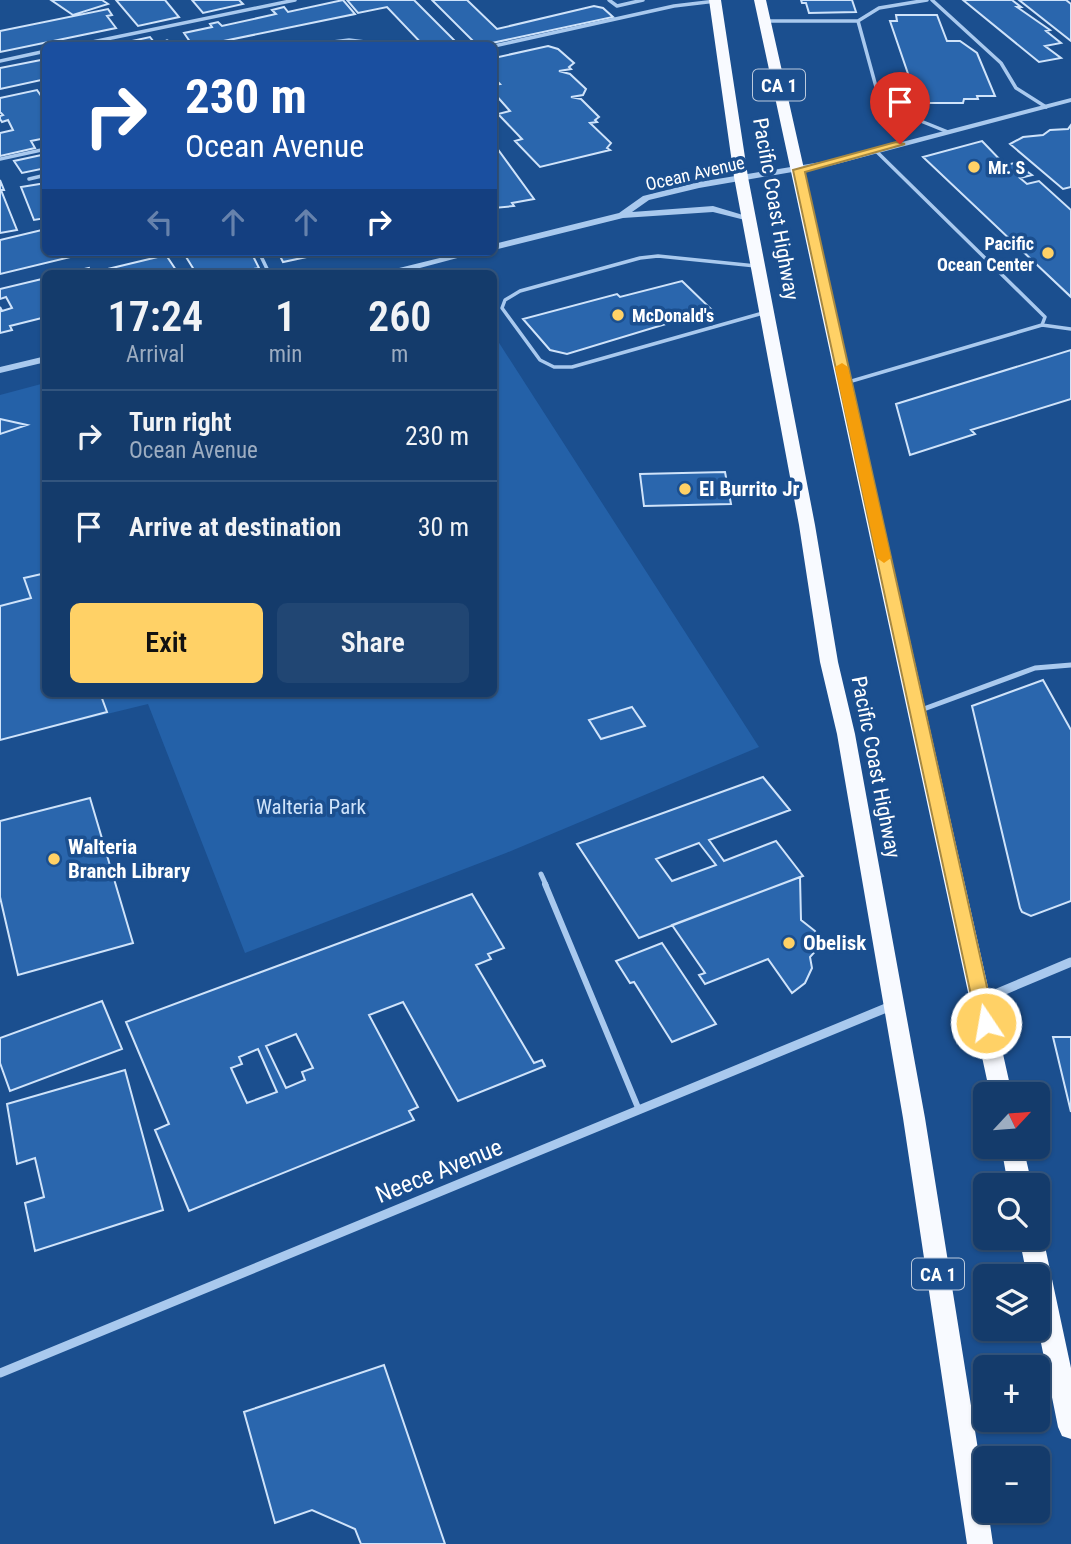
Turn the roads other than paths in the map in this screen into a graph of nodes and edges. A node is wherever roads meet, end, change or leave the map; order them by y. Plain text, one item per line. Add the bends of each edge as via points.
1 (295, 0) edge
2 (609, 0) edge
3 (643, 0) edge
4 (760, 0) edge
5 (930, 0) edge
6 (715, 1) edge
7 (765, 21) junction
8 (858, 21) junction
9 (92, 42) edge
10 (318, 42) edge
11 (378, 42) edge
12 (497, 46) edge
13 (42, 52) edge
14 (0, 61) edge
15 (1071, 100) edge
16 (1046, 107) junction
17 (948, 132) junction
18 (42, 150) edge
19 (875, 150) junction
20 (0, 159) edge
21 (799, 170) junction
22 (42, 176) edge
23 (741, 177) junction
24 (29, 179) dead end
25 (622, 215) junction
26 (750, 219) junction
27 (497, 246) edge
28 (459, 256) edge
29 (759, 266) junction
30 (402, 270) edge
31 (768, 312) junction
32 (1042, 325) junction
33 (1071, 329) edge
34 (42, 360) edge
35 (0, 370) edge
36 (845, 383) junction
37 (1071, 665) edge
38 (918, 711) junction
39 (541, 874) dead end
40 (1071, 962) edge
41 (981, 1000) junction
42 (892, 1006) junction
43 (998, 1082) edge
44 (639, 1110) junction
45 (1034, 1250) edge
46 (0, 1373) edge
47 (1071, 1427) edge
48 (979, 1544) edge

1 - 9 lane
2 - 3 lane via 617,6
4 - 7 highway, Pacific Coast Highway / CA 1
5 - 8 lane via 879,8
5 - 16 lane via 1001,63 1016,88
6 - 12 lane
6 - 23 highway, Pacific Coast Highway / CA 1
7 - 8 lane
7 - 21 highway, Pacific Coast Highway / CA 1
8 - 17 lane via 881,105
10 - 11 lane via 354,37
13 - 14 lane
15 - 16 street, Ocean Avenue
16 - 17 street, Ocean Avenue
17 - 19 street, Ocean Avenue
18 - 20 lane
19 - 21 street, Ocean Avenue
19 - 32 lane via 1045,317
21 - 23 street, Ocean Avenue
21 - 36 highway, Pacific Coast Highway / CA 1
22 - 24 lane
23 - 25 street, Ocean Avenue via 646,198
23 - 26 highway, Pacific Coast Highway / CA 1
25 - 26 street via 713,209
25 - 27 street, Ocean Avenue
26 - 29 highway, Pacific Coast Highway / CA 1
28 - 30 street
29 - 31 highway, Pacific Coast Highway / CA 1
29 - 31 lane via 640,258 520,291 505,300 502,308 540,360 572,368
31 - 42 highway, Pacific Coast Highway / CA 1
32 - 33 lane
32 - 36 lane
34 - 35 street
36 - 38 highway, Pacific Coast Highway / CA 1
37 - 38 lane via 1035,668
38 - 41 highway, Pacific Coast Highway / CA 1
39 - 44 lane
40 - 41 street
41 - 43 highway, Pacific Coast Highway / CA 1
42 - 44 street, Neece Avenue
42 - 48 highway, Pacific Coast Highway / CA 1 via 914,1118
44 - 46 street, Neece Avenue
45 - 47 highway

